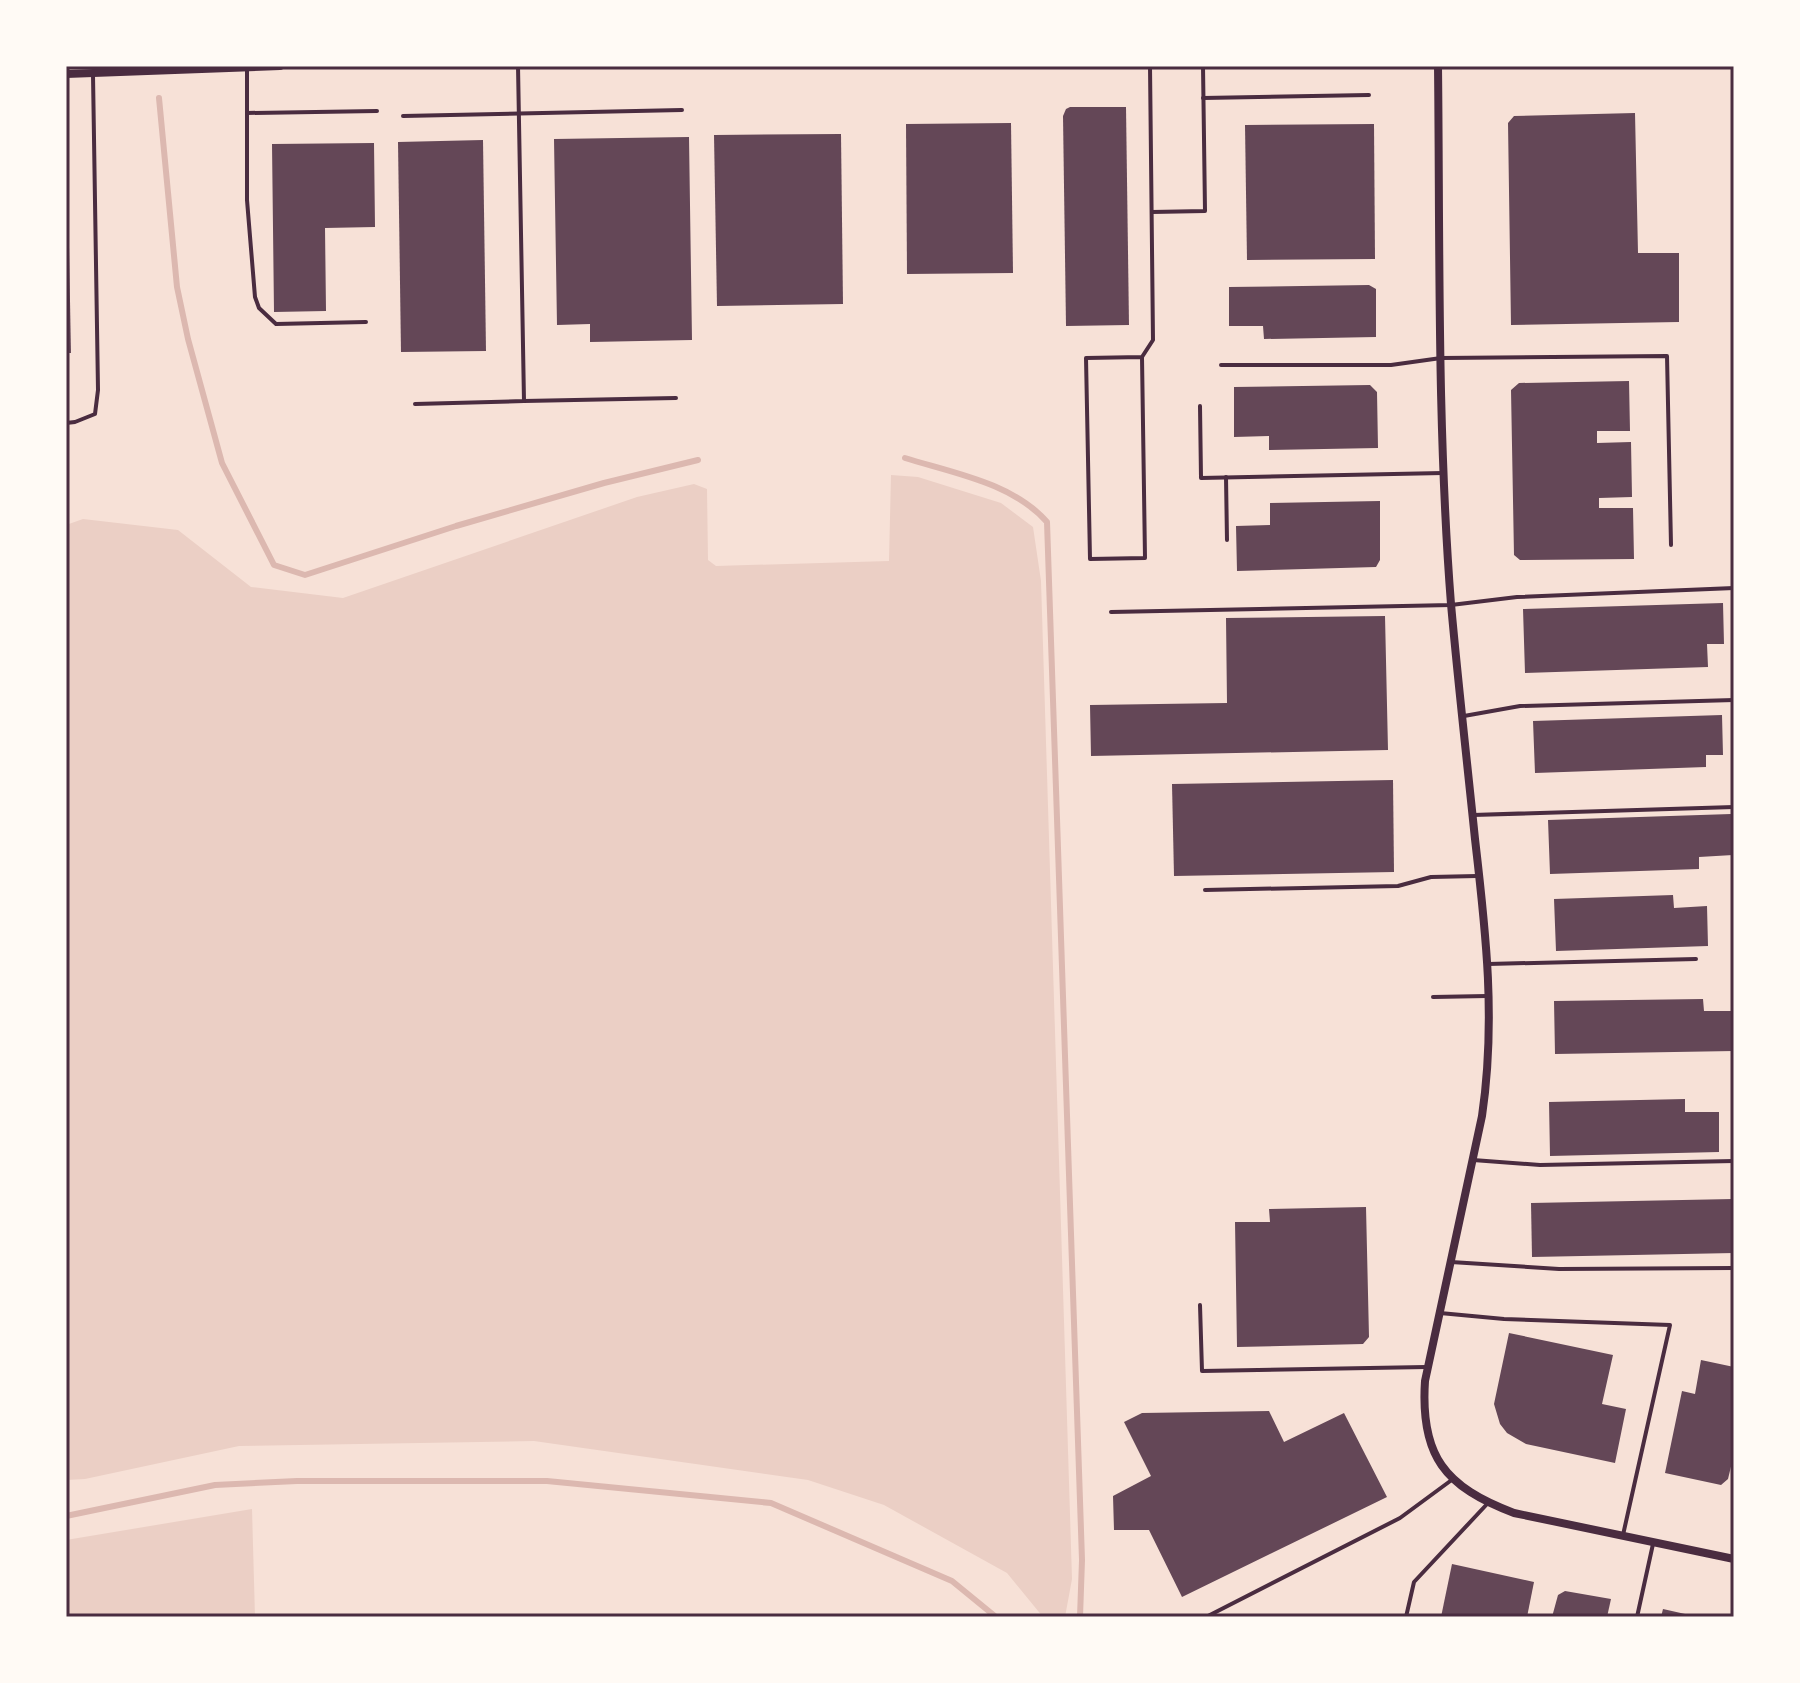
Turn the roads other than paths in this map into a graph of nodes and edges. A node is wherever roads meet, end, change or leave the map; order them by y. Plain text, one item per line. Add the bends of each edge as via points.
1 (280, 66) edge
2 (518, 66) edge
3 (1150, 66) edge
4 (1203, 66) edge
5 (1438, 66) edge
6 (247, 67) edge
7 (93, 73) junction
8 (66, 74) edge
9 (1369, 95) dead end
10 (1203, 98) junction
11 (682, 110) dead end
12 (377, 111) dead end
13 (247, 113) junction
14 (519, 113) junction
15 (403, 116) dead end
16 (1152, 212) junction
17 (366, 322) dead end
18 (1142, 357) junction
19 (1441, 358) junction
20 (1221, 365) dead end
21 (676, 398) dead end
22 (524, 401) junction
23 (415, 404) dead end
24 (1200, 406) dead end
25 (66, 423) edge
26 (1445, 473) junction
27 (1226, 477) junction
28 (1227, 540) dead end
29 (1671, 545) dead end
30 (1734, 588) edge
31 (1451, 605) junction
32 (1111, 612) dead end
33 (1734, 700) edge
34 (1462, 716) junction
35 (1734, 807) edge
36 (1473, 815) junction
37 (1480, 876) junction
38 (1205, 890) dead end
39 (1696, 959) dead end
40 (1488, 964) junction
41 (1490, 996) junction
42 (1433, 997) dead end
43 (1473, 1160) junction
44 (1734, 1161) edge
45 (1451, 1262) junction
46 (1734, 1268) edge
47 (1200, 1305) dead end
48 (1440, 1313) junction
49 (1428, 1367) junction
50 (1453, 1479) junction
51 (1488, 1503) junction
52 (1623, 1536) junction
53 (1653, 1542) junction
54 (1734, 1559) edge
55 (1206, 1617) edge
56 (1406, 1617) edge
57 (1637, 1617) edge

1 - 6 street
2 - 14 lane
3 - 16 lane
4 - 10 lane
5 - 19 street
6 - 7 street
6 - 13 lane
7 - 8 street
7 - 25 lane via 98,390 95,414
9 - 10 lane
10 - 16 lane via 1205,211
11 - 14 lane
12 - 13 lane
13 - 17 lane via 247,200 259,308 276,324
14 - 15 lane
14 - 22 lane
16 - 18 lane via 1153,340
18 - 18 lane via 1086,358 1090,559 1145,558
19 - 20 lane via 1391,365
19 - 26 street
19 - 29 lane via 1667,356
21 - 22 lane
22 - 23 lane
24 - 27 lane via 1201,478
26 - 27 lane
26 - 31 street
27 - 28 lane
30 - 31 lane via 1517,597
31 - 32 lane
31 - 34 street
33 - 34 lane via 1520,706
34 - 36 street
35 - 36 lane
36 - 37 street
37 - 38 lane via 1431,877 1398,886
37 - 40 street
39 - 40 lane
40 - 41 street
41 - 42 lane
41 - 43 street via 1488,1074
43 - 44 lane via 1540,1165
43 - 45 street
45 - 46 lane via 1545,1269
45 - 48 street
47 - 49 lane via 1202,1371
48 - 49 street
48 - 52 lane via 1670,1325
49 - 50 street via 1425,1425 1437,1458
50 - 51 street
50 - 55 lane via 1400,1518
51 - 52 street
51 - 56 lane via 1414,1582
52 - 53 street
53 - 54 street
53 - 57 lane

